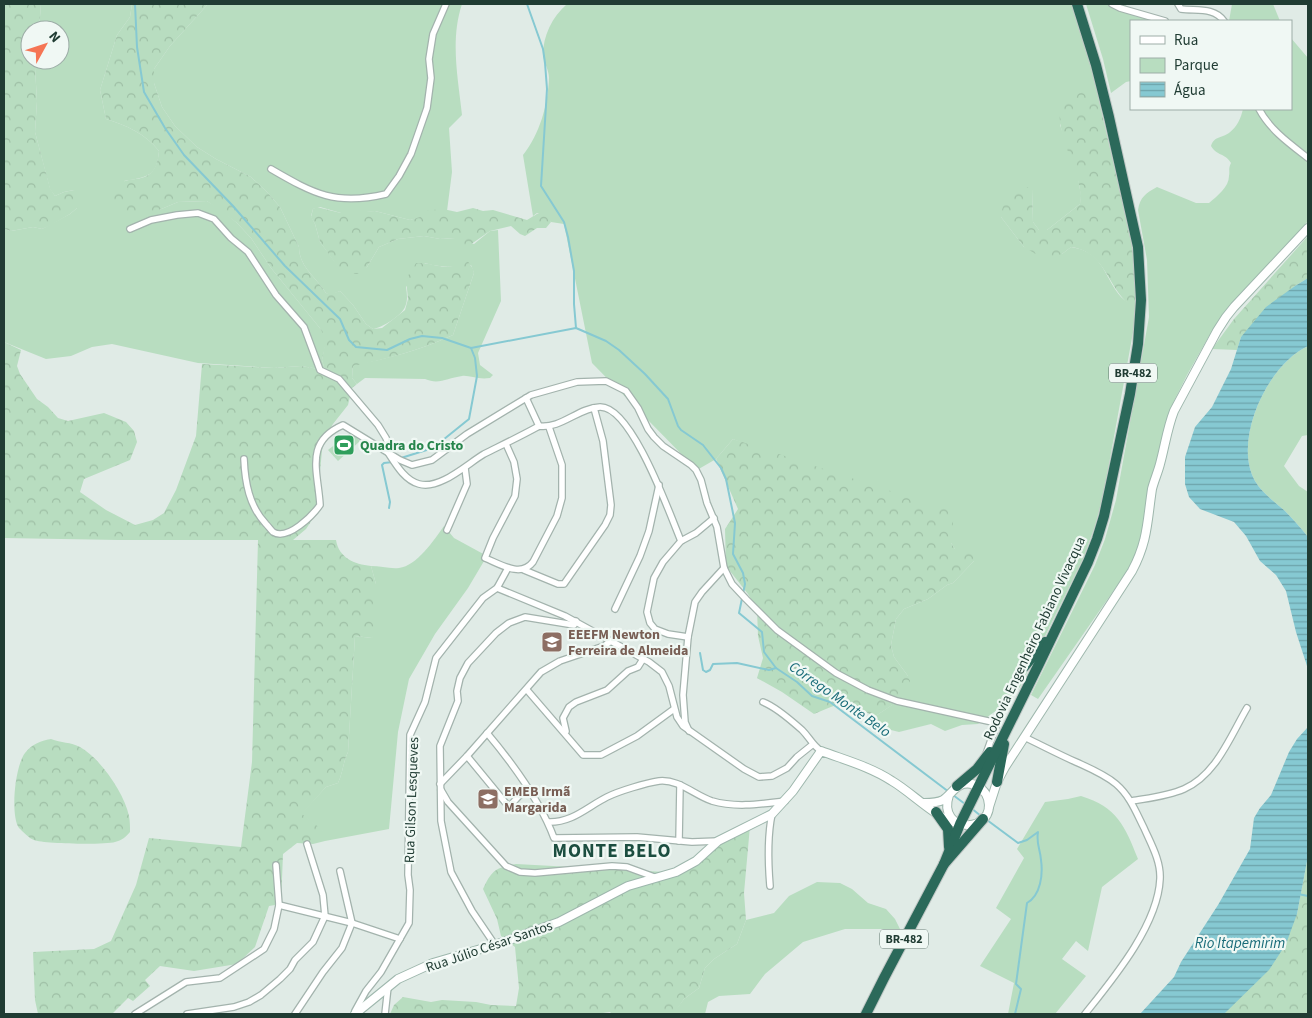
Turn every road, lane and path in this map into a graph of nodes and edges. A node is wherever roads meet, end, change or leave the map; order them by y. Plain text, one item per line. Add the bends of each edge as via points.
1 (446, 4) edge
2 (1077, 4) edge
3 (1112, 4) edge
4 (1178, 4) edge
5 (1162, 20) edge
6 (1223, 20) edge
7 (1260, 110) edge
8 (1308, 158) edge
9 (272, 169) dead end
10 (1308, 228) edge
11 (130, 229) dead end
12 (526, 398) junction
13 (594, 408) junction
14 (539, 426) junction
15 (548, 427) junction
16 (506, 444) junction
17 (387, 452) junction
18 (244, 459) dead end
19 (465, 468) junction
20 (659, 485) junction
21 (714, 518) junction
22 (447, 530) dead end
23 (681, 541) junction
24 (508, 568) junction
25 (724, 568) junction
26 (524, 570) junction
27 (497, 588) junction
28 (615, 609) dead end
29 (575, 623) junction
30 (1054, 632) junction
31 (688, 637) junction
32 (611, 641) junction
33 (643, 659) junction
34 (1024, 667) dead end
35 (527, 690) junction
36 (763, 702) dead end
37 (674, 708) junction
38 (1247, 708) dead end
39 (1008, 726) junction
40 (689, 731) junction
41 (487, 733) junction
42 (569, 738) junction
43 (1024, 738) junction
44 (812, 745) junction
45 (821, 751) junction
46 (468, 756) junction
47 (982, 763) junction
48 (1000, 774) junction
49 (981, 782) junction
50 (680, 785) junction
51 (440, 786) junction
52 (957, 786) junction
53 (527, 787) junction
54 (949, 795) junction
55 (785, 800) junction
56 (1132, 801) junction
57 (924, 803) junction
58 (989, 807) junction
59 (936, 812) junction
60 (772, 814) junction
61 (983, 819) junction
62 (548, 822) junction
63 (958, 824) junction
64 (679, 841) junction
65 (718, 841) junction
66 (307, 844) dead end
67 (949, 854) junction
68 (944, 864) junction
69 (276, 865) dead end
70 (340, 871) dead end
71 (657, 878) junction
72 (770, 886) dead end
73 (278, 904) junction
74 (325, 916) junction
75 (352, 923) junction
76 (400, 939) junction
77 (494, 945) junction
78 (388, 987) junction
79 (135, 1014) edge
80 (187, 1014) edge
81 (295, 1014) edge
82 (354, 1014) edge
83 (385, 1014) edge
84 (866, 1014) edge
85 (1085, 1014) edge

1 - 9 street via 433,34 428,108 412,154 386,194 337,199 304,189
2 - 30 highway, Rodovia Engenheiro Fabiano Vivacqua / BR-482 via 1096,65 1132,213 1141,300 1133,377 1104,516 1088,562
3 - 5 street
4 - 6 street via 1181,9 1212,11
7 - 8 street via 1283,139
10 - 43 street via 1234,307 1217,330 1168,426 1152,488 1140,556
11 - 17 street via 151,220 177,215 198,213 214,219 248,252 276,295 304,327 320,370 339,379 378,425 389,446
12 - 14 street
12 - 17 street via 432,460 412,465
12 - 21 street via 593,380 606,381 626,391 654,437 696,470
13 - 15 street
13 - 20 street via 614,411 628,426
13 - 26 street via 603,441 610,515 564,584
14 - 15 street
14 - 16 street
15 - 26 street via 562,465 562,498 557,516 533,562
16 - 19 street
16 - 24 street via 517,479 515,496 485,558
17 - 18 street via 343,425 330,431 318,448 316,461 320,504 300,524 280,534 273,532 253,504 245,480
17 - 19 street via 408,479 420,485 430,485
19 - 22 street via 467,484
20 - 23 street
20 - 28 street via 649,531
21 - 23 street
21 - 25 street
23 - 31 street via 654,578 647,612 656,629
24 - 26 street
24 - 27 street, Rua Gilson Lesqueves
25 - 31 street via 695,602
25 - 47 street via 732,584 756,611 836,673 897,701 997,723
27 - 29 street
27 - 76 street, Rua Gilson Lesqueves via 483,598 436,658 426,702 410,735 410,890 408,923
29 - 32 street
29 - 51 street via 525,618 496,633 468,663 460,678 456,691 458,701 440,746
30 - 34 highway
30 - 39 highway, Rodovia Engenheiro Fabiano Vivacqua / BR-482
31 - 40 street via 683,695
32 - 33 street
32 - 35 street via 541,672
33 - 37 street via 662,672
33 - 42 street via 607,690 570,707 563,718
35 - 41 street
35 - 42 street
36 - 44 street via 803,731
37 - 40 street via 677,718
37 - 42 street via 637,736 601,755 583,755
38 - 56 street via 1205,775 1173,793
39 - 47 highway
39 - 48 highway
39 - 49 highway, Rodovia Engenheiro Fabiano Vivacqua / BR-482
40 - 44 street via 758,777 772,776 787,768
41 - 46 street
41 - 53 street
43 - 48 street
43 - 56 street via 1097,772 1115,783
44 - 45 street
45 - 55 street
45 - 57 street via 879,773
46 - 51 street
46 - 53 street via 509,807
47 - 52 highway
48 - 49 street
48 - 58 street
49 - 52 street
49 - 58 street
49 - 63 highway, Rodovia Engenheiro Fabiano Vivacqua / BR-482
50 - 55 street via 711,801 727,804 762,805
50 - 62 street via 649,783 609,796 572,818
50 - 64 street
51 - 71 street via 448,802 506,866 520,872 612,866 627,867
51 - 77 street via 441,821 450,872
52 - 54 street
53 - 62 street
54 - 57 street via 938,802
54 - 63 street via 947,809
55 - 60 street
56 - 85 street via 1159,869 1155,906 1140,938
57 - 59 street
58 - 61 street
59 - 63 street
59 - 67 highway via 948,829
60 - 65 street
60 - 72 street via 769,827
61 - 63 street via 974,825
61 - 68 highway
62 - 64 street via 554,838 637,837
63 - 67 highway, Rodovia Engenheiro Fabiano Vivacqua / BR-482
64 - 65 street
65 - 71 street, Rua Júlio César Santos via 696,861
66 - 74 street via 323,895
67 - 68 highway, Rodovia Engenheiro Fabiano Vivacqua / BR-482
68 - 84 highway, BR-482
69 - 73 street
70 - 75 street
71 - 77 street, Rua Júlio César Santos via 628,886 559,922
73 - 74 street
73 - 79 street via 274,930 264,950 220,978 186,982
74 - 75 street
74 - 80 street via 313,942 261,995 234,1007
75 - 76 street
75 - 81 street via 342,948
76 - 82 street, Rua Gilson Lesqueves
77 - 78 street, Rua Júlio César Santos via 433,963
78 - 82 street, Rua Júlio César Santos
78 - 83 street

